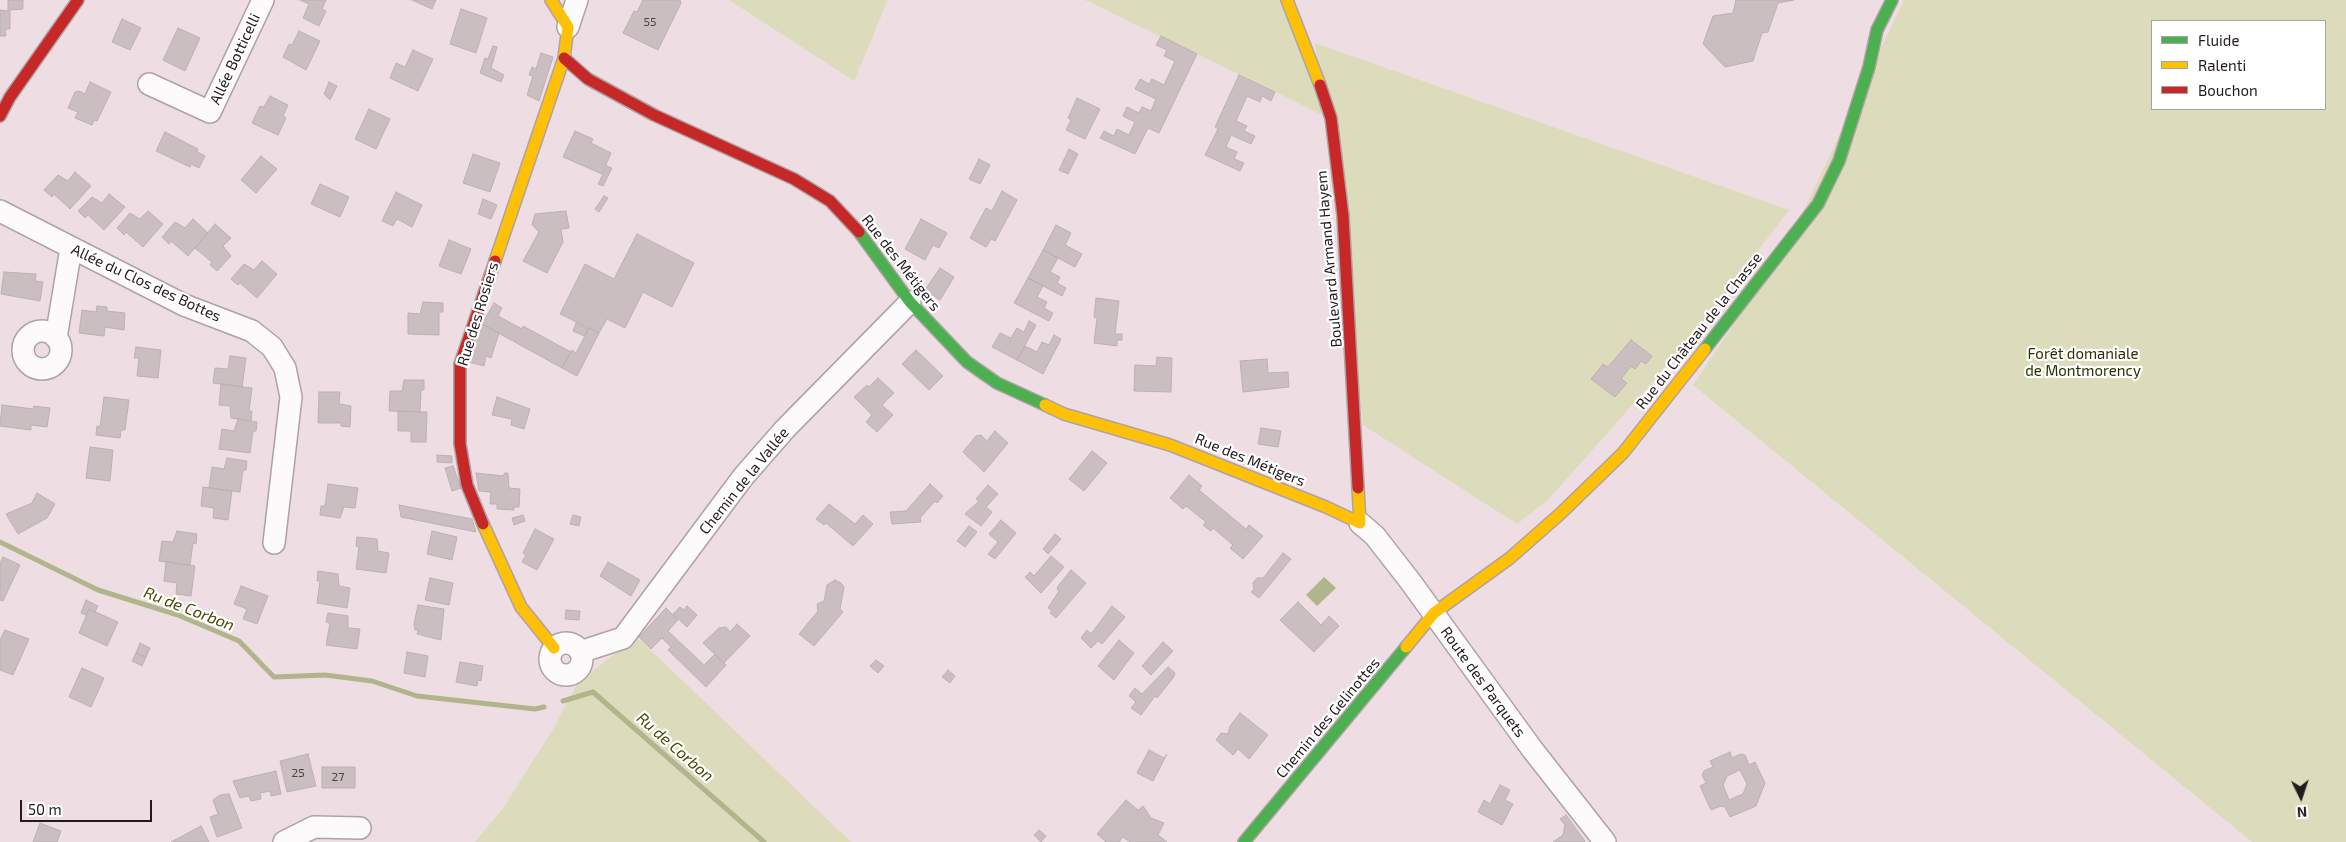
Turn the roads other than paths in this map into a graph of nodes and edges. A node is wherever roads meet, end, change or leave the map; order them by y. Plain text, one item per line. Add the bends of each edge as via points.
1 (78, 0) edge
2 (262, 0) edge
3 (552, 0) edge
4 (577, 0) edge
5 (1287, 0) edge
6 (1892, 0) edge
7 (568, 27) junction
8 (564, 58) junction
9 (149, 84) dead end
10 (0, 116) edge
11 (0, 211) edge
12 (71, 248) junction
13 (910, 302) junction
14 (56, 338) dead end
15 (1360, 523) junction
16 (274, 543) dead end
17 (1434, 614) junction
18 (554, 648) joint
19 (360, 828) dead end
20 (284, 842) edge
21 (1244, 842) edge
22 (1605, 842) edge

1 - 10 street
2 - 9 street, Allée Botticelli via 210,112
3 - 7 street
4 - 7 street, Rue des Rosiers
5 - 15 street, Boulevard Armand Hayem via 1331,118 1343,216
6 - 17 street, Rue du Château de la Chasse via 1877,30 1869,67 1839,160 1818,204 1623,453 1510,558
7 - 8 street, Rue des Rosiers
8 - 13 street, Rue des Métigers via 588,79 654,115 794,179 830,201 856,227
8 - 18 street, Rue des Rosiers via 460,364 460,444 467,484 521,607
11 - 12 street, Allée du Clos des Bottes
12 - 14 street
12 - 16 street, Allée du Clos des Bottes via 184,304 252,331 280,358 289,379 291,397
13 - 15 street, Rue des Métigers via 967,362 997,383 1031,400 1064,414 1170,445
13 - 18 street, Chemin de la Vallée via 785,429 744,477 622,638 580,652 568,643
15 - 17 street, Route des Parquets via 1375,536
17 - 21 street, Chemin des Gelinottes
17 - 22 street, Route des Parquets via 1532,749
19 - 20 street via 314,827

